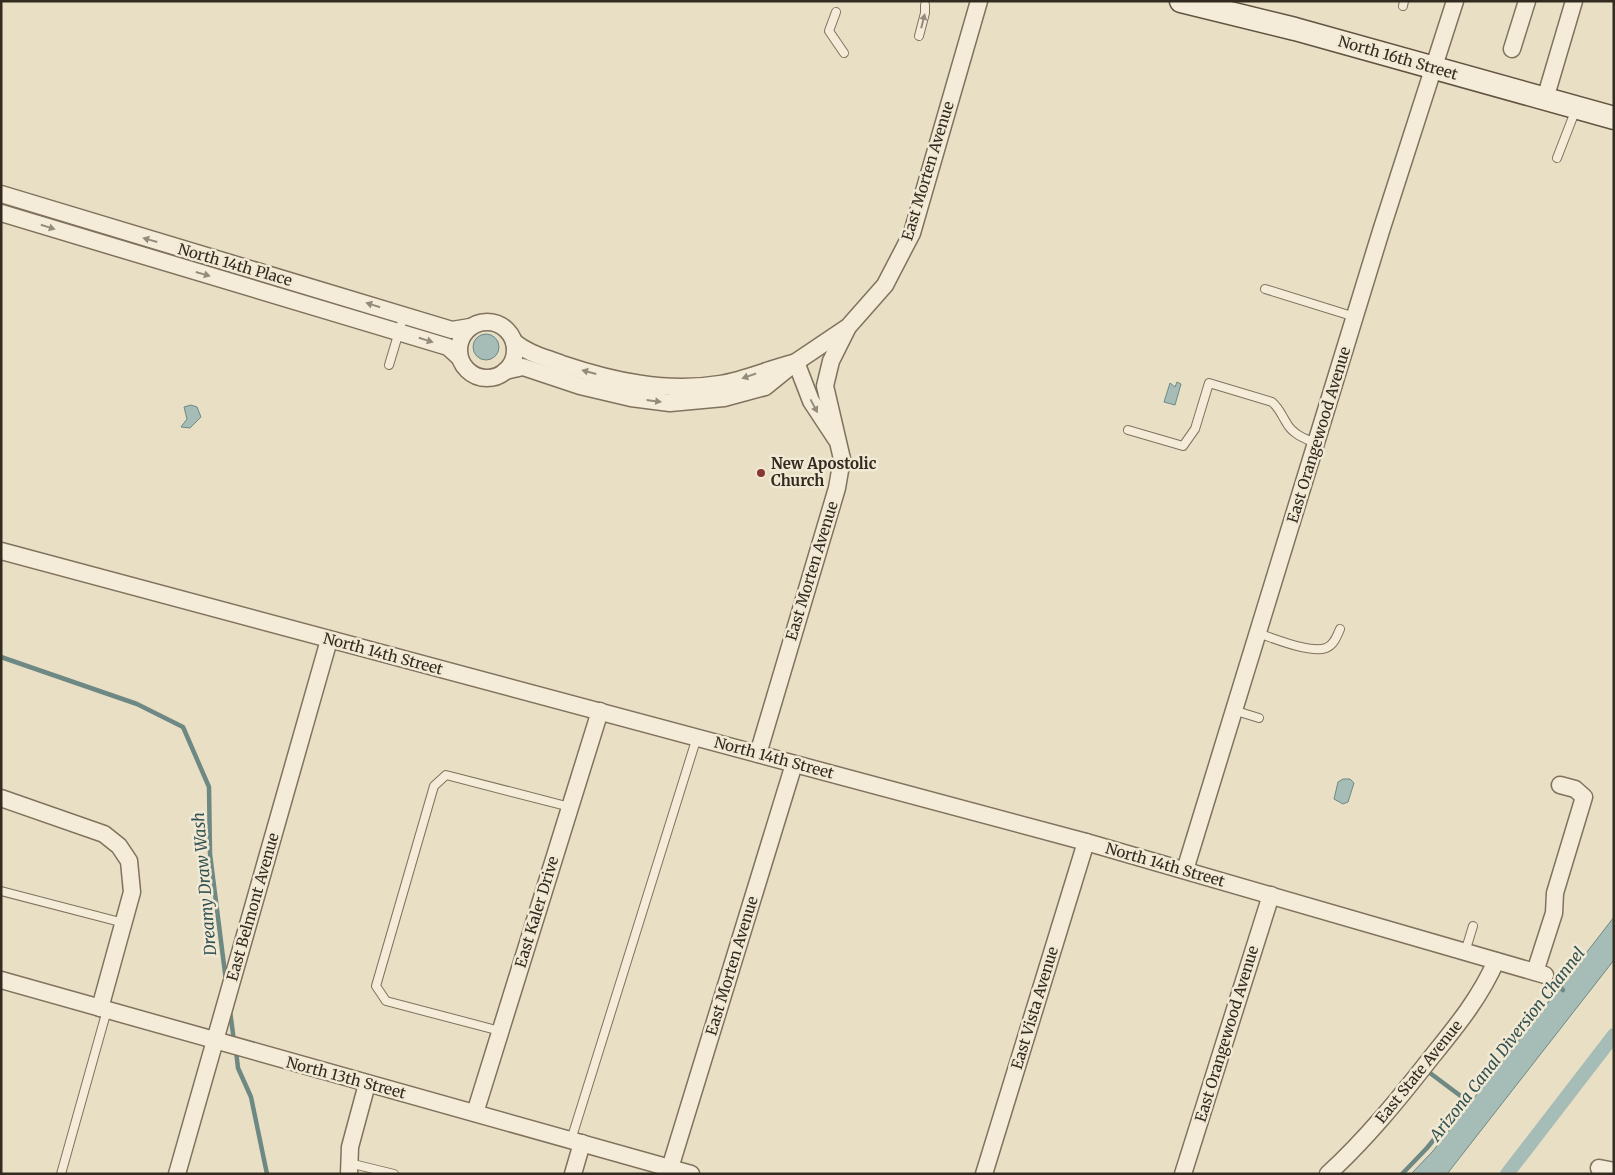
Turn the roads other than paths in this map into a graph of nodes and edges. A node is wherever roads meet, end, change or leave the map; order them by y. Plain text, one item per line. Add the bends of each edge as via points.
1 (979, 1) edge
2 (1181, 1) edge
3 (1454, 1) edge
4 (1527, 1) edge
5 (1574, 1) edge
6 (925, 5) dead end
7 (836, 12) dead end
8 (919, 36) dead end
9 (1512, 49) dead end
10 (844, 53) dead end
11 (1433, 68) junction
12 (1545, 99) junction
13 (1576, 107) junction
14 (1614, 118) edge
15 (1557, 158) dead end
16 (1, 194) edge
17 (1, 213) edge
18 (1265, 289) dead end
19 (404, 315) junction
20 (1355, 317) junction
21 (848, 326) junction
22 (470, 327) junction
23 (399, 332) junction
24 (514, 342) junction
25 (459, 357) junction
26 (796, 362) junction
27 (388, 365) dead end
28 (505, 371) junction
29 (1128, 430) dead end
30 (1316, 443) junction
31 (840, 445) junction
32 (1, 551) edge
33 (1340, 629) dead end
34 (1257, 633) junction
35 (330, 640) junction
36 (1233, 710) junction
37 (600, 711) junction
38 (1259, 718) dead end
39 (697, 737) junction
40 (758, 754) junction
41 (794, 764) junction
42 (1560, 785) dead end
43 (1, 798) edge
44 (570, 807) junction
45 (1086, 842) junction
46 (1185, 870) junction
47 (1, 891) edge
48 (1271, 895) junction
49 (124, 923) junction
50 (1473, 926) dead end
51 (1464, 954) junction
52 (1496, 962) junction
53 (3, 986) edge
54 (104, 1009) junction
55 (500, 1031) junction
56 (214, 1041) junction
57 (367, 1084) junction
58 (475, 1113) junction
59 (577, 1141) junction
60 (349, 1168) edge
61 (661, 1169) edge
62 (61, 1174) edge
63 (177, 1174) edge
64 (394, 1174) edge
65 (573, 1174) edge
66 (692, 1174) edge
67 (984, 1174) edge
68 (1183, 1174) edge
69 (1328, 1174) edge

1 - 21 street, East Morten Avenue via 912,233 885,285
2 - 11 main road, North 16th Street
3 - 11 street, East Orangewood Avenue
4 - 9 street
5 - 12 street
8 -> 6 lane
7 - 10 lane via 829,31
11 - 12 main road, North 16th Street
11 - 20 street, East Orangewood Avenue
12 - 13 main road, North 16th Street
13 - 14 main road, North 16th Street
13 - 15 lane
19 -> 16 street, North 14th Place
17 -> 23 street, North 14th Place
18 - 20 lane
19 - 22 street, North 14th Place via 452,330
19 - 23 lane
20 - 30 street, East Orangewood Avenue
21 - 26 street, East Morten Avenue
21 - 31 street, East Morten Avenue via 831,361 825,386
22 - 24 street, North 14th Place via 494,322 508,331
22 - 25 street via 460,340
23 -> 25 street, North 14th Place via 448,346
23 - 27 lane
26 -> 24 street, North 14th Place via 720,384 671,388 584,372 527,353
24 - 28 street via 514,358
25 - 28 street, North 14th Place via 462,365 474,376 490,378
28 -> 26 street, North 14th Place via 523,367 602,392 670,403 724,398 765,388
26 -> 31 street via 816,410
29 - 30 lane via 1183,446 1194,429 1209,383 1272,402 1280,409 1287,424 1300,436
30 - 34 street, East Orangewood Avenue
31 - 40 street, East Morten Avenue via 842,459 837,488
32 - 35 street, North 14th Street
33 - 34 lane via 1332,644 1315,650
34 - 36 street, East Orangewood Avenue
35 - 37 street, North 14th Street
35 - 56 street, East Belmont Avenue
36 - 38 lane
36 - 46 street, East Orangewood Avenue
37 - 39 street, North 14th Street
37 - 44 street, East Kaler Drive
39 - 40 street, North 14th Street
39 - 59 lane
40 - 41 street, North 14th Street
41 - 45 street, North 14th Street
41 - 61 street, East Morten Avenue
42 - 52 street, North 14th Street via 1575,789 1584,797 1555,893 1554,913 1540,974
43 - 49 street via 104,834 119,846 129,861 132,892
44 - 55 street, East Kaler Drive
44 - 55 lane via 446,775 434,786 376,986 386,1001
45 - 46 street, North 14th Street
45 - 67 street, East Vista Avenue
46 - 48 street, North 14th Street
47 - 49 lane
48 - 51 street, North 14th Street
48 - 68 street, East Orangewood Avenue
49 - 54 street
50 - 51 lane
51 - 52 street, North 14th Street
52 - 69 street, East State Avenue via 1484,988 1460,1022 1388,1112
53 - 54 street, North 13th Street
54 - 56 street, North 13th Street
54 - 62 lane
55 - 58 street, East Kaler Drive
56 - 57 street, North 13th Street
56 - 63 street, East Belmont Avenue
57 - 58 street, North 13th Street
57 - 60 street via 350,1147
58 - 59 street, North 13th Street
59 - 61 street, North 13th Street
59 - 65 street
60 - 64 lane
61 - 66 street, North 13th Street

